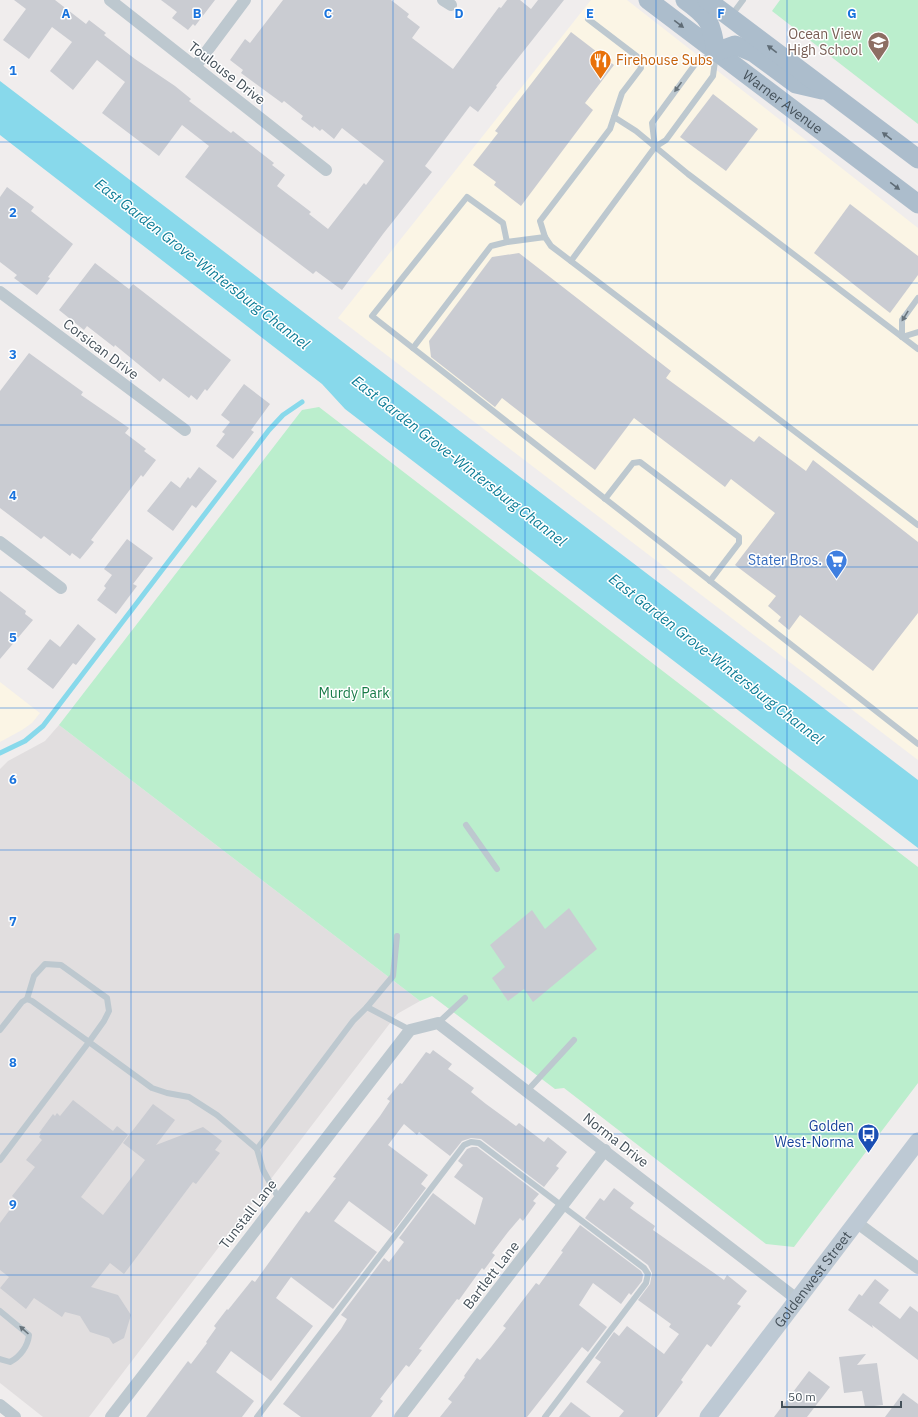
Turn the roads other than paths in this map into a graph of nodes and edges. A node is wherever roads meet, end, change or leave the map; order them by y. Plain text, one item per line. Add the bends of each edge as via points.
1 (110, 0) edge
2 (246, 0) edge
3 (685, 0) edge
4 (707, 0) edge
5 (743, 0) edge
6 (655, 3) edge
7 (730, 17) junction
8 (588, 19) dead end
9 (716, 52) junction
10 (194, 67) junction
11 (828, 91) junction
12 (614, 117) junction
13 (655, 147) junction
14 (918, 159) edge
15 (326, 170) dead end
16 (918, 204) edge
17 (546, 237) junction
18 (507, 242) junction
19 (571, 261) junction
20 (0, 292) edge
21 (918, 298) edge
22 (918, 332) edge
23 (902, 337) junction
24 (413, 348) junction
25 (918, 349) edge
26 (185, 430) dead end
27 (605, 499) junction
28 (918, 524) edge
29 (0, 542) edge
30 (710, 581) junction
31 (61, 588) dead end
32 (918, 744) edge
33 (466, 825) dead end
34 (497, 868) dead end
35 (397, 936) dead end
36 (465, 998) dead end
37 (27, 999) junction
38 (367, 1007) junction
39 (438, 1023) junction
40 (0, 1030) edge
41 (410, 1030) junction
42 (574, 1040) dead end
43 (89, 1042) junction
44 (527, 1091) junction
45 (918, 1141) edge
46 (257, 1149) junction
47 (605, 1150) junction
48 (0, 1160) edge
49 (279, 1199) junction
50 (563, 1205) junction
51 (856, 1222) junction
52 (918, 1268) edge
53 (798, 1300) junction
54 (0, 1311) edge
55 (0, 1359) edge
56 (0, 1406) edge
57 (15, 1417) edge
58 (111, 1417) edge
59 (257, 1417) edge
60 (400, 1417) edge
61 (545, 1417) edge
62 (708, 1417) edge

1 - 10 street, Toulouse Drive
2 - 10 street
3 - 9 main road via 704,14 712,27
4 - 7 main road
5 - 7 lane
6 -> 9 main road, Warner Avenue
11 -> 7 main road
8 - 12 lane via 639,58 641,68 622,93
9 - 11 main road via 735,45 754,53 796,84
9 - 13 lane via 713,76 666,140
9 -> 13 lane via 696,63 652,123
9 -> 16 main road, Warner Avenue
10 - 15 street, Toulouse Drive
14 -> 11 main road
12 - 13 lane
12 - 17 lane via 610,129 540,221
13 - 19 lane
13 - 23 lane
17 - 18 lane
17 - 19 lane via 551,246
18 - 24 lane via 491,246
18 - 24 lane via 503,223 467,197 372,316
19 - 28 lane
20 - 26 street, Corsican Drive
21 -> 23 lane via 902,320
22 - 23 lane
23 - 25 lane
24 - 27 lane
27 - 30 lane
27 - 30 lane via 633,463 640,462 739,537 739,543
29 - 31 street
30 - 32 lane
33 - 34 lane
35 - 38 lane via 394,976
36 - 39 lane
37 - 40 lane
37 - 43 lane
37 - 43 lane via 34,976 45,964 62,965 107,998 109,1011
38 - 41 lane
38 - 46 lane via 353,1021
39 - 41 street
39 - 44 street, Norma Drive
41 - 49 street, Tunstall Lane
42 - 44 lane
43 - 46 lane via 152,1088 189,1097 217,1115
43 - 48 lane
44 - 47 street, Norma Drive
45 - 51 main road, Goldenwest Street
46 - 49 lane via 263,1170
47 - 50 street, Bartlett Lane
47 - 53 street, Norma Drive
49 - 58 street, Tunstall Lane
50 - 59 lane via 479,1143 471,1142 464,1145
50 - 60 street, Bartlett Lane
50 - 61 lane via 644,1268 648,1274 646,1282
51 - 52 street
51 - 53 main road, Goldenwest Street
53 - 62 main road, Goldenwest Street
55 -> 54 lane via 10,1362 15,1360 24,1350 29,1336
56 - 57 street

